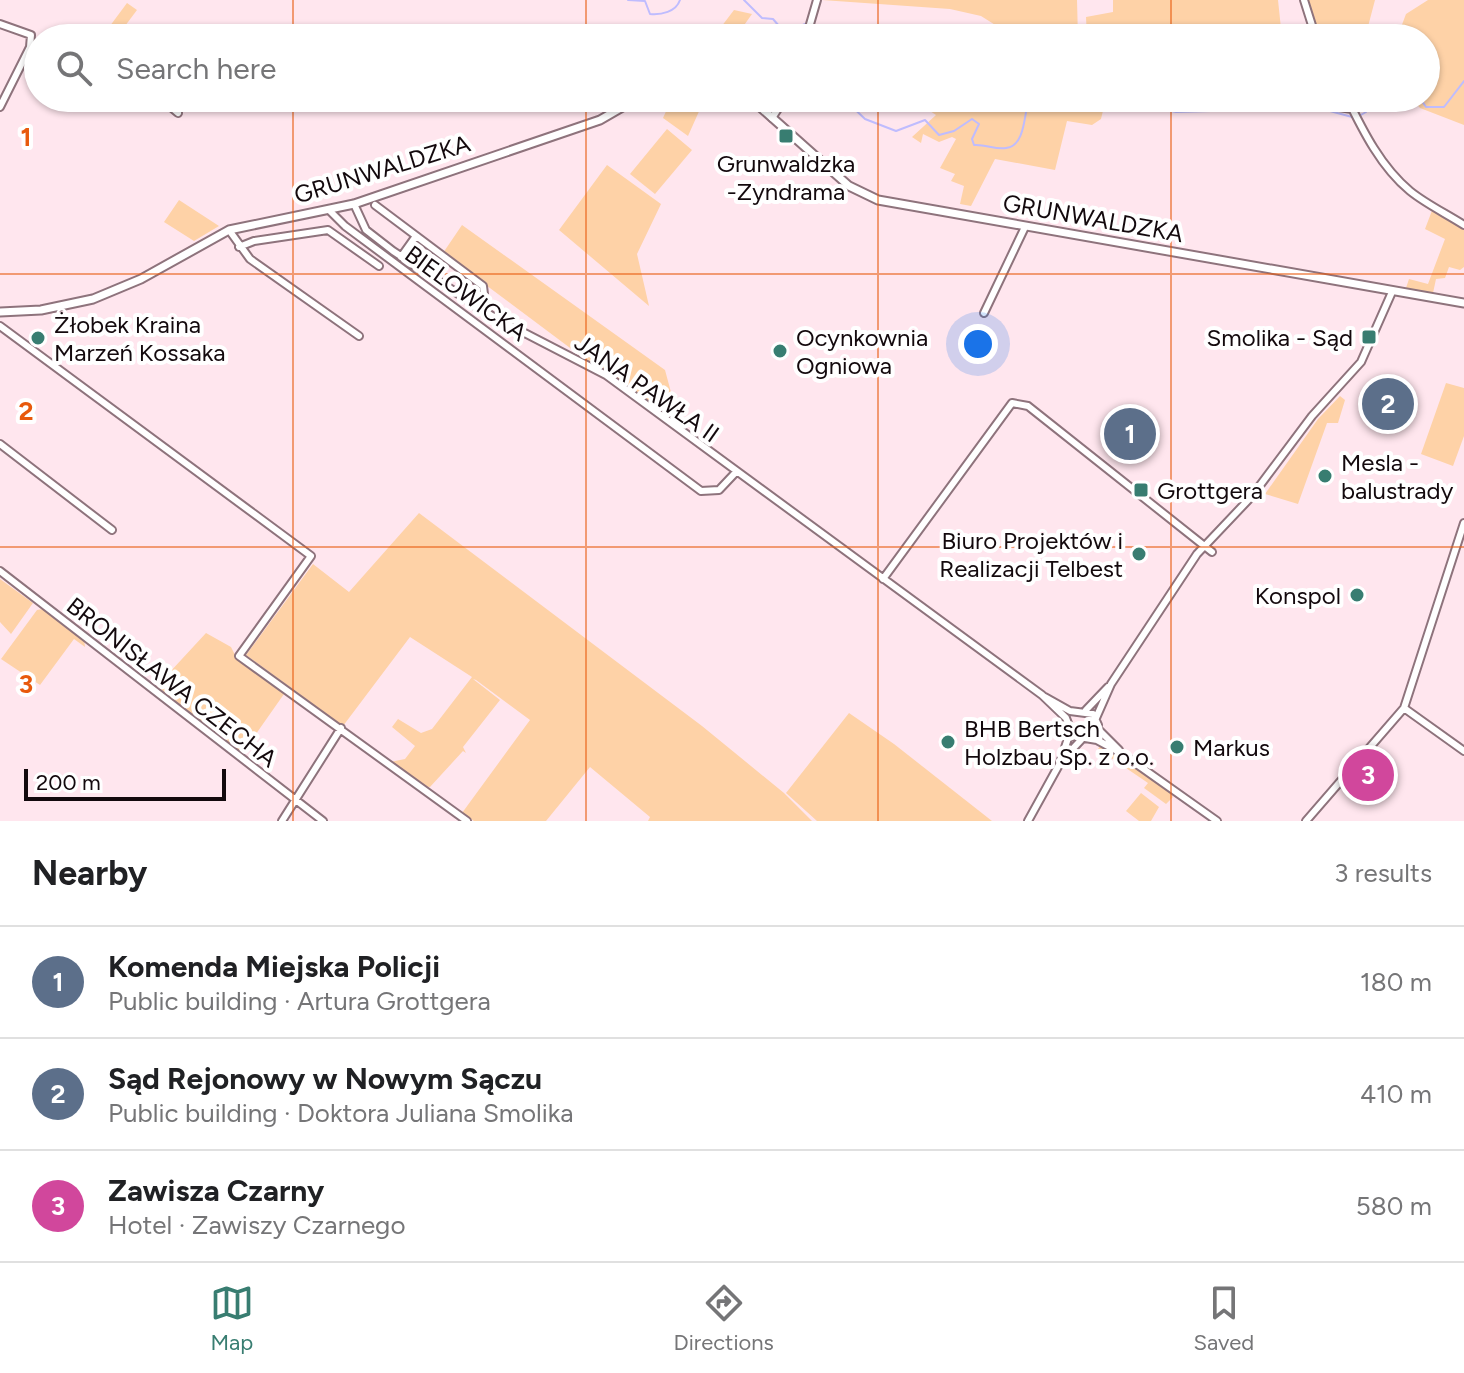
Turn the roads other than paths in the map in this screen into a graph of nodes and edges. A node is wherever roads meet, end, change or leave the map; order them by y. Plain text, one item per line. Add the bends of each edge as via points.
1 (817, 0) edge
2 (1304, 0) edge
3 (0, 24) edge
4 (811, 24) edge
5 (1312, 24) edge
6 (24, 33) edge
7 (24, 59) edge
8 (0, 107) edge
9 (614, 112) edge
10 (765, 112) edge
11 (776, 112) edge
12 (1344, 112) edge
13 (1353, 112) edge
14 (1354, 115) junction
15 (772, 118) junction
16 (354, 204) junction
17 (375, 205) dead end
18 (330, 211) junction
19 (1464, 225) edge
20 (1025, 227) junction
21 (229, 230) junction
22 (416, 236) junction
23 (239, 247) junction
24 (402, 257) junction
25 (396, 263) junction
26 (379, 266) dead end
27 (1392, 292) junction
28 (1464, 303) edge
29 (475, 306) junction
30 (0, 312) edge
31 (984, 313) dead end
32 (468, 315) junction
33 (0, 326) edge
34 (359, 336) dead end
35 (0, 444) edge
36 (736, 472) junction
37 (1464, 523) edge
38 (112, 530) dead end
39 (1204, 545) junction
40 (1212, 552) dead end
41 (0, 571) edge
42 (883, 579) junction
43 (1111, 684) junction
44 (1042, 695) junction
45 (1404, 708) junction
46 (1081, 711) junction
47 (1096, 718) junction
48 (1068, 723) junction
49 (341, 728) junction
50 (1098, 729) junction
51 (1070, 732) junction
52 (1090, 738) junction
53 (1081, 740) junction
54 (1464, 751) edge
55 (1121, 753) junction
56 (1060, 763) junction
57 (296, 801) junction
58 (282, 821) edge
59 (323, 821) edge
60 (467, 821) edge
61 (1028, 821) edge
62 (1217, 821) edge
63 (1306, 821) edge

1 - 4 street
2 - 5 street
3 - 6 street
7 - 8 street
9 - 16 street, GRUNWALDZKA
10 - 15 street, GRUNWALDZKA
11 - 15 street
12 - 14 street
13 - 14 street
14 - 19 street via 1365,138 1411,191
15 - 20 street, GRUNWALDZKA via 864,194
16 - 18 street, GRUNWALDZKA
16 - 24 street, JANA PAWŁA II via 366,230
17 - 22 street
18 - 21 street, GRUNWALDZKA
18 - 25 street, BIELOWICKA
20 - 27 street, GRUNWALDZKA
20 - 31 street
21 - 23 street
21 - 30 street, GRUNWALDZKA via 108,293 55,308
22 - 24 street
22 - 29 street via 483,286
23 - 26 street via 328,230
23 - 34 street
24 - 25 street
24 - 29 street, JANA PAWŁA II
25 - 32 street, BIELOWICKA
27 - 28 street, GRUNWALDZKA
27 - 39 street via 1373,342 1355,371 1312,416 1252,496
29 - 32 street
29 - 36 street, JANA PAWŁA II via 592,366
32 - 36 street, BIELOWICKA via 701,491 719,490
33 - 49 street via 311,556 239,656
35 - 38 street
36 - 42 street, JANA PAWŁA II
37 - 45 street
39 - 40 street
39 - 42 street via 1028,406 1012,403
39 - 43 street
41 - 57 street, BRONISŁAWA CZECHA
42 - 44 street, JANA PAWŁA II
43 - 46 street
43 - 47 street
44 - 46 street, JANA PAWŁA II
44 - 48 street, JANA PAWŁA II
45 - 54 street
45 - 63 street
46 - 47 street
46 - 48 street
47 - 50 street
48 - 51 street
49 - 57 street
49 - 60 street
50 - 52 street
50 - 55 street
51 - 53 street
51 - 56 street
52 - 53 street
52 - 55 street
53 - 56 street
55 - 62 street
56 - 61 street
57 - 58 street
57 - 59 street, BRONISŁAWA CZECHA

